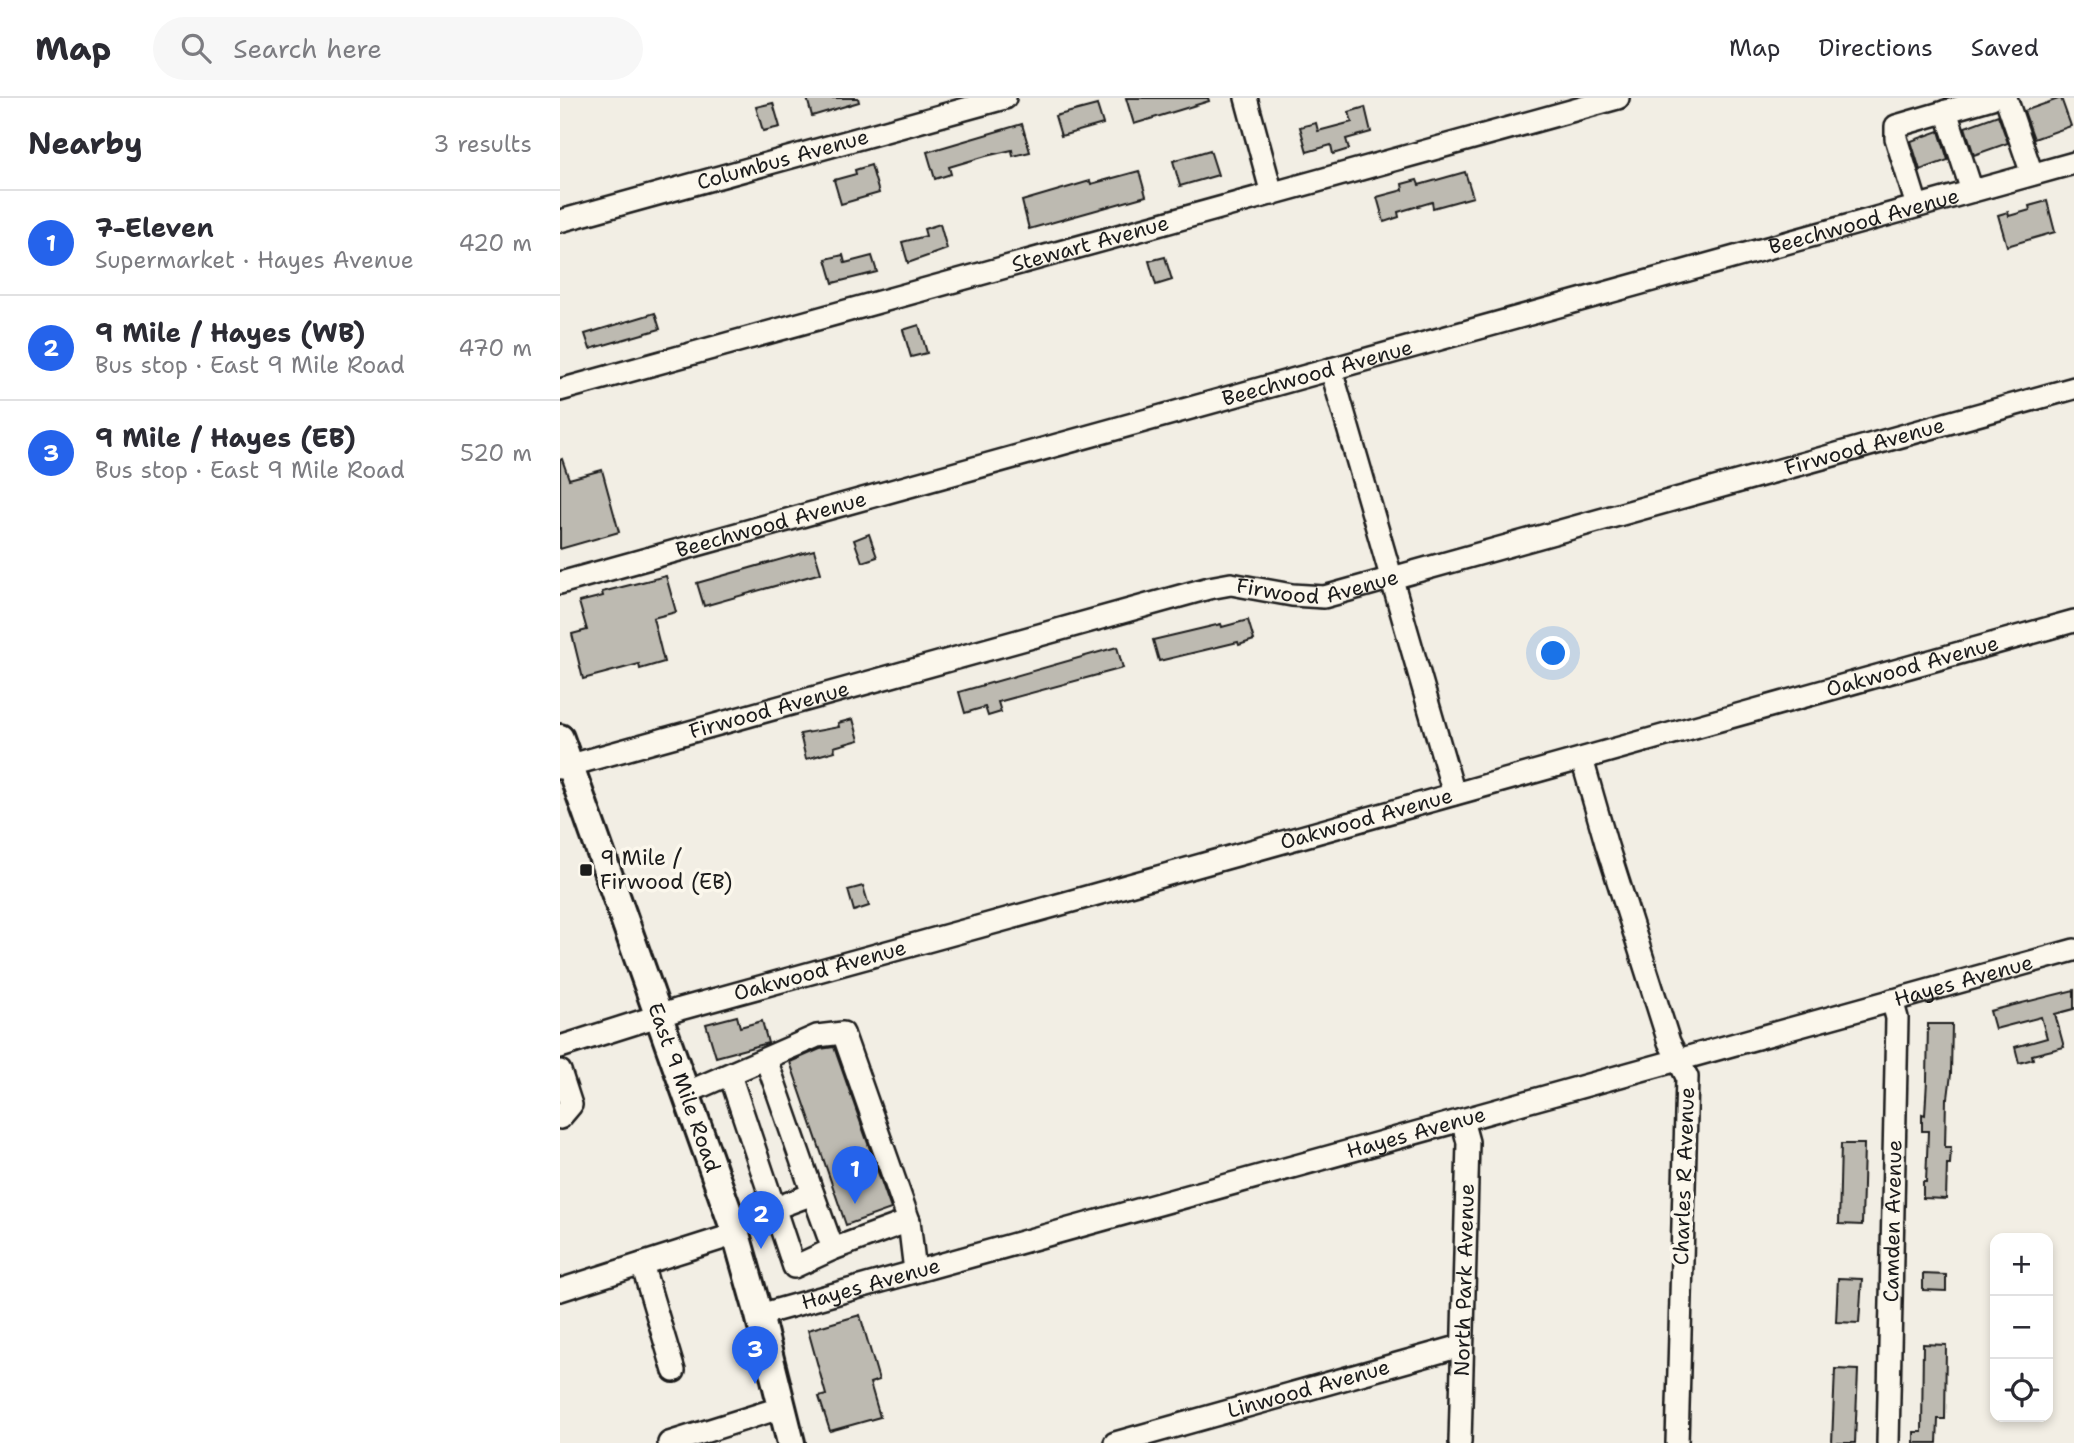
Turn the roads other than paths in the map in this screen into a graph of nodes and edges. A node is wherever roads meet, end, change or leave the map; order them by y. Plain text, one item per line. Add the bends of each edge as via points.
1 (1005, 98) edge
2 (1246, 98) edge
3 (1618, 98) edge
4 (1992, 98) edge
5 (2006, 98) edge
6 (1946, 111) junction
7 (2074, 163) edge
8 (2032, 174) junction
9 (1972, 191) junction
10 (1272, 194) junction
11 (1917, 206) junction
12 (560, 221) edge
13 (1331, 369) junction
14 (2074, 388) edge
15 (560, 390) edge
16 (1393, 577) junction
17 (560, 583) edge
18 (2074, 621) edge
19 (560, 738) edge
20 (1581, 759) junction
21 (565, 767) edge
22 (1454, 794) junction
23 (2074, 950) edge
24 (1892, 1000) junction
25 (660, 1016) junction
26 (560, 1048) edge
27 (766, 1059) junction
28 (1679, 1060) junction
29 (560, 1072) edge
30 (730, 1075) junction
31 (686, 1093) junction
32 (560, 1118) edge
33 (1462, 1120) junction
34 (813, 1194) junction
35 (776, 1209) junction
36 (909, 1221) junction
37 (734, 1229) junction
38 (833, 1250) junction
39 (642, 1264) junction
40 (915, 1271) junction
41 (560, 1290) edge
42 (759, 1315) junction
43 (1461, 1346) junction
44 (674, 1370) dead end
45 (783, 1407) junction
46 (669, 1443) edge
47 (791, 1443) edge
48 (1115, 1443) edge
49 (1460, 1443) edge
50 (1677, 1443) edge
51 (1888, 1443) edge

1 - 12 street, Columbus Avenue
2 - 10 street
3 - 10 street, Stewart Avenue
4 - 6 street
5 - 8 street
6 - 9 street
6 - 11 street via 1896,126
7 - 8 street, Beechwood Avenue
8 - 9 street, Beechwood Avenue
9 - 11 street, Beechwood Avenue
10 - 15 street, Stewart Avenue
11 - 13 street, Beechwood Avenue
13 - 16 street
13 - 17 street, Beechwood Avenue
14 - 16 street, Firwood Avenue
16 - 21 street, Firwood Avenue via 1324,597 1231,584 1209,588
16 - 22 street
18 - 20 street, Oakwood Avenue
19 - 21 main road, East 9 Mile Road
20 - 22 street, Oakwood Avenue
20 - 28 street, Charles R Avenue via 1644,967
21 - 25 main road, East 9 Mile Road
22 - 25 street, Oakwood Avenue
23 - 24 street, Hayes Avenue
24 - 28 street, Hayes Avenue
24 - 51 street, Camden Avenue via 1897,1018
25 - 26 street, Oakwood Avenue
25 - 31 main road, East 9 Mile Road
27 - 30 street
27 - 34 street
27 - 36 street via 817,1036 843,1033
28 - 33 street, Hayes Avenue
28 - 50 street, Charles R Avenue via 1687,1077
29 - 32 street via 571,1105
30 - 31 street
30 - 35 street
31 - 37 main road, East 9 Mile Road
33 - 40 street, Hayes Avenue
33 - 43 street, North Park Avenue via 1468,1142
34 - 35 street
34 - 38 street
35 - 37 street
35 - 38 street via 794,1268
36 - 38 street
36 - 40 street
37 - 39 street
37 - 42 main road, East 9 Mile Road
39 - 41 street
39 - 44 street
40 - 42 street, Hayes Avenue
42 - 45 main road, East 9 Mile Road
43 - 48 street, Linwood Avenue
43 - 49 street, North Park Avenue
45 - 46 street
45 - 47 main road, East 9 Mile Road

